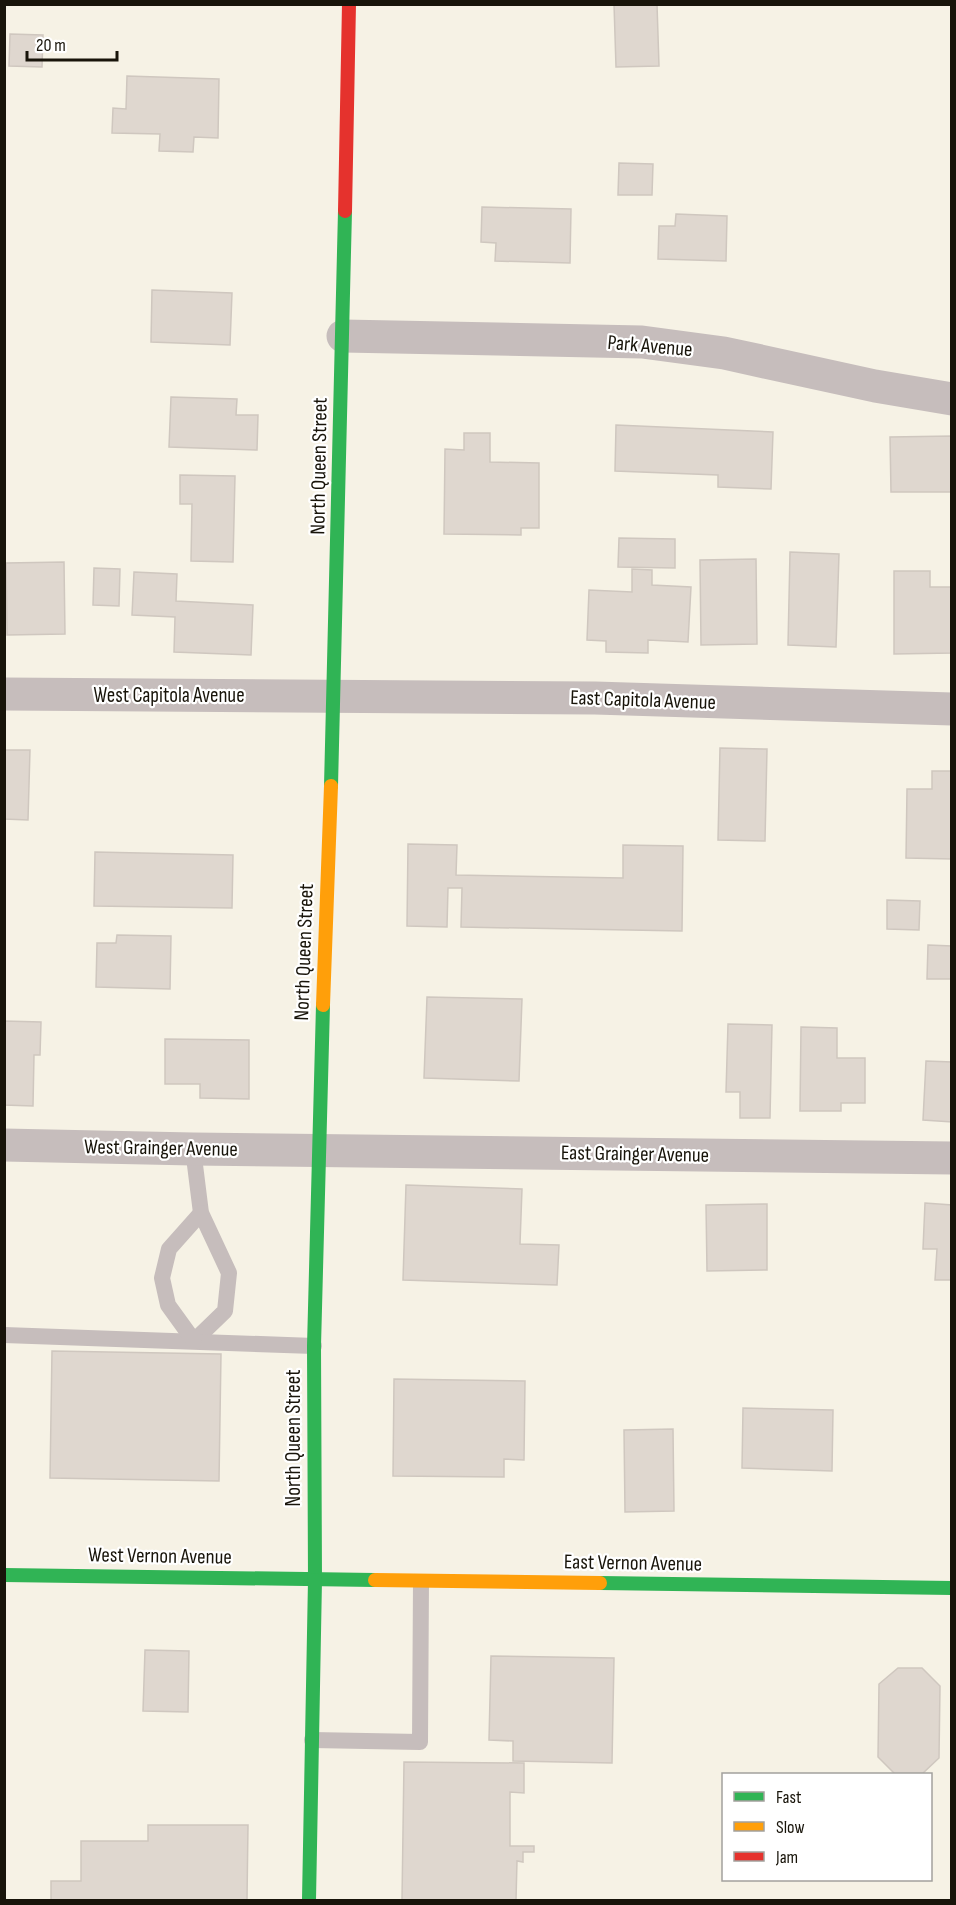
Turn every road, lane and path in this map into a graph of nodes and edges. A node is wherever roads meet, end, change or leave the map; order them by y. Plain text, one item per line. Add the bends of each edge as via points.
1 (349, 4) edge
2 (343, 336) junction
3 (951, 399) edge
4 (4, 694) edge
5 (334, 696) junction
6 (951, 709) edge
7 (4, 1145) edge
8 (193, 1149) junction
9 (318, 1150) junction
10 (951, 1158) edge
11 (201, 1213) junction
12 (4, 1335) edge
13 (194, 1341) junction
14 (314, 1346) junction
15 (4, 1575) edge
16 (315, 1580) junction
17 (421, 1582) junction
18 (951, 1588) edge
19 (312, 1740) junction
20 (309, 1900) edge

1 - 2 main road, North Queen Street
2 - 3 street, Park Avenue via 681,346
2 - 5 main road, North Queen Street
4 - 5 street, West Capitola Avenue
5 - 6 street, East Capitola Avenue via 595,698
5 - 9 main road, North Queen Street
7 - 8 street, West Grainger Avenue
8 - 9 street, West Grainger Avenue
8 - 11 lane
9 - 10 street, East Grainger Avenue
9 - 14 main road, North Queen Street
11 - 13 lane via 229,1273 225,1311
11 - 13 lane via 169,1249 162,1278 168,1305
12 - 13 lane
13 - 14 lane
14 - 16 main road, North Queen Street
15 - 16 main road, West Vernon Avenue
16 - 17 main road, East Vernon Avenue
16 - 19 main road, North Queen Street
17 - 18 main road, East Vernon Avenue
17 - 19 lane via 420,1742
19 - 20 main road, North Queen Street

